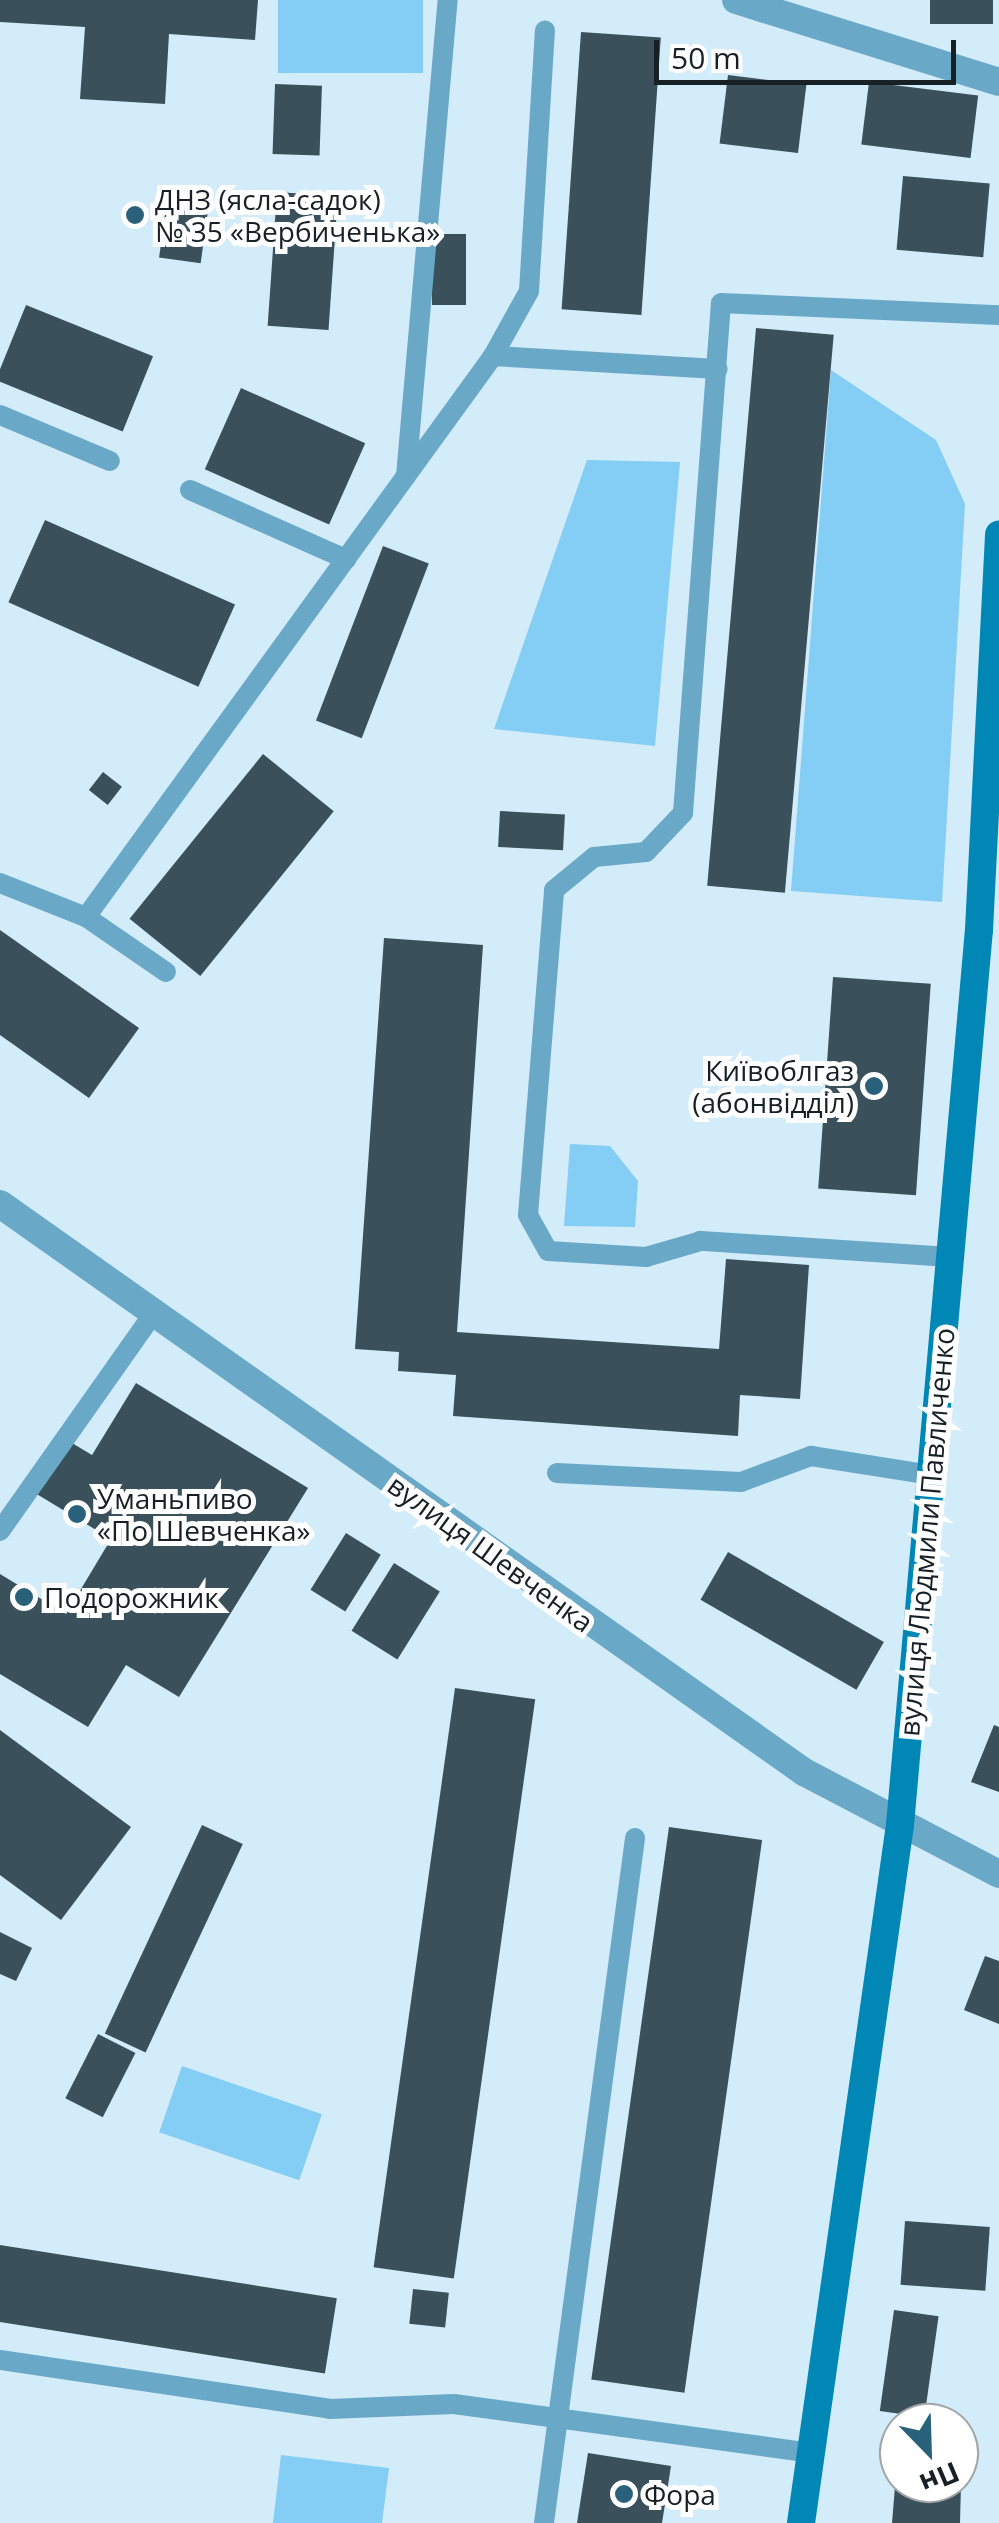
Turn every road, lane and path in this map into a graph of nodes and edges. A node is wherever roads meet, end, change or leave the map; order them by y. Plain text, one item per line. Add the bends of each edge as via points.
1 (448, 0) edge
2 (736, 0) edge
3 (546, 30) dead end
4 (999, 82) edge
5 (999, 316) edge
6 (492, 356) junction
7 (718, 369) junction
8 (0, 415) edge
9 (110, 461) dead end
10 (406, 476) junction
11 (190, 490) dead end
12 (999, 535) edge
13 (346, 558) junction
14 (997, 614) edge
15 (0, 882) edge
16 (86, 916) junction
17 (989, 931) edge
18 (166, 972) dead end
19 (0, 1204) edge
20 (950, 1257) junction
21 (154, 1313) junction
22 (557, 1473) dead end
23 (932, 1475) junction
24 (0, 1531) edge
25 (900, 1826) junction
26 (635, 1838) dead end
27 (999, 1874) edge
28 (0, 2360) edge
29 (557, 2418) junction
30 (811, 2453) junction
31 (544, 2523) edge
32 (801, 2523) edge

1 - 10 lane
2 - 4 street
3 - 6 lane via 530,291
5 - 7 lane via 721,303
6 - 7 lane
6 - 10 lane
7 - 20 lane via 684,813 646,852 594,857 554,890 528,1215 548,1251 646,1257 702,1241
8 - 9 lane
10 - 13 lane
11 - 13 lane
12 - 14 main road, вулиця Людмили Павличенко
13 - 16 lane
14 - 17 main road, вулиця Людмили Павличенко
15 - 16 lane
16 - 18 lane
17 - 20 main road, вулиця Людмили Павличенко
19 - 21 street, вулиця Шевченка
20 - 23 main road, вулиця Людмили Павличенко
21 - 24 lane
21 - 25 street, вулиця Шевченка via 692,1696
22 - 23 lane via 741,1482 811,1456
23 - 25 main road, вулиця Людмили Павличенко
25 - 27 street, вулиця Шевченка
25 - 30 main road, вулиця Людмили Павличенко
26 - 29 lane
28 - 29 lane via 330,2408 454,2404
29 - 30 lane
29 - 31 lane
30 - 32 main road, вулиця Людмили Павличенко

